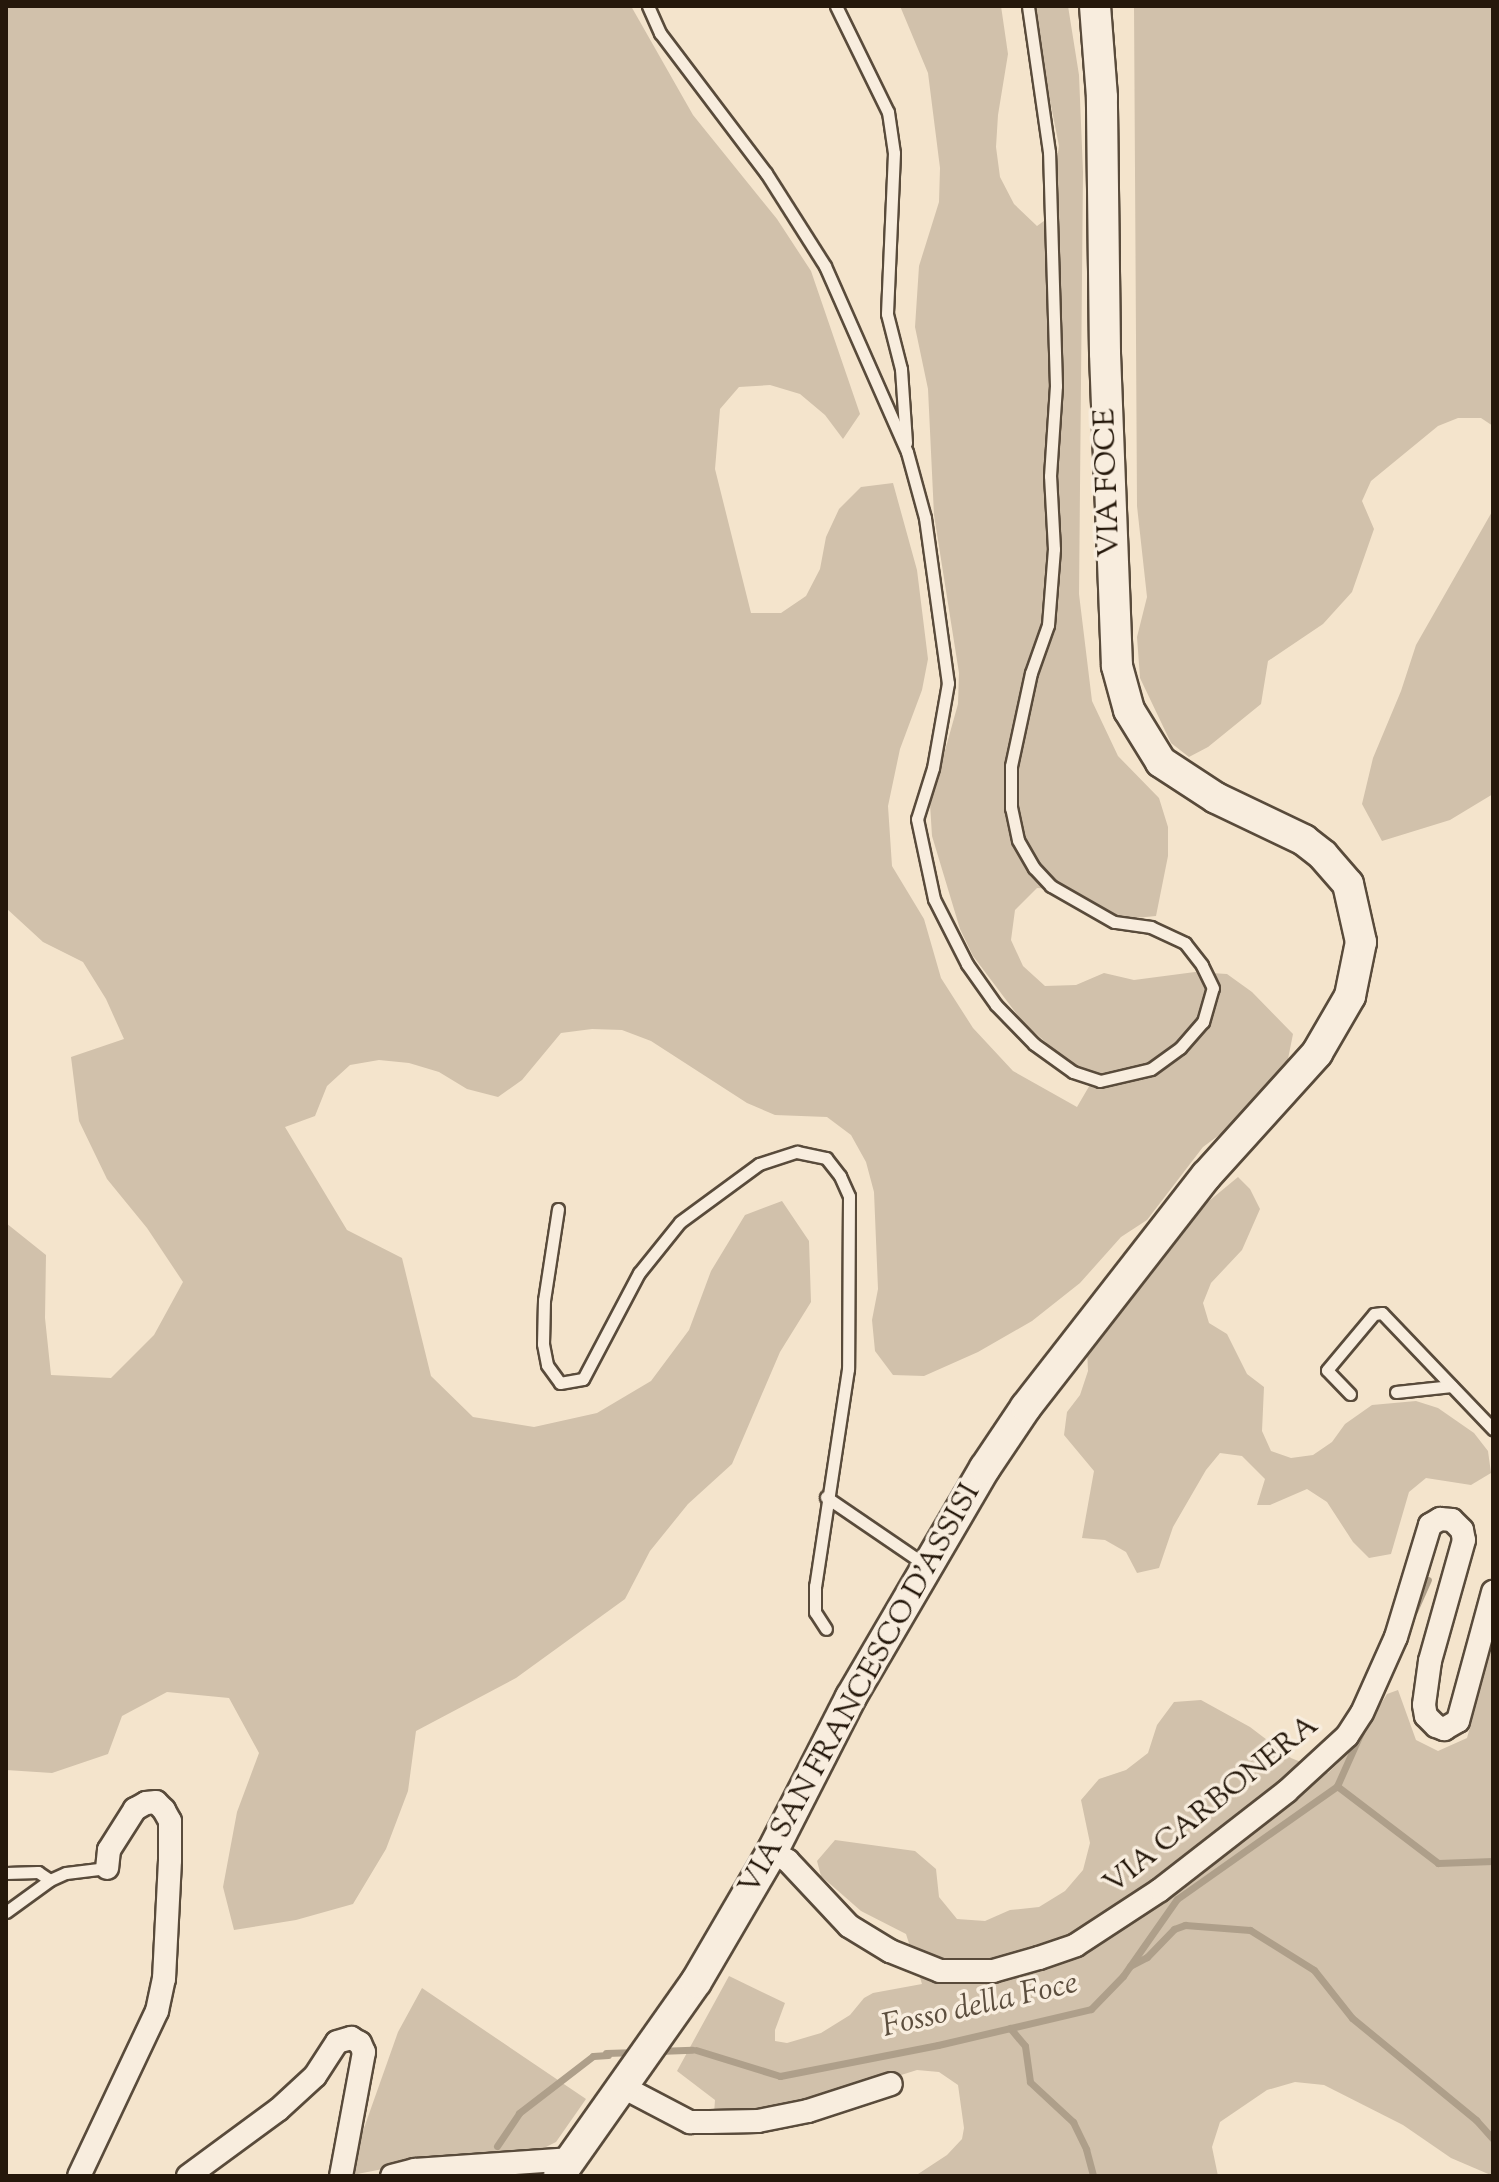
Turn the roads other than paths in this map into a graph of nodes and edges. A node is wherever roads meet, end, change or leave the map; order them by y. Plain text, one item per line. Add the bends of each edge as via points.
1 (648, 6) edge
2 (836, 6) edge
3 (1028, 6) edge
4 (1095, 6) edge
5 (907, 452) junction
6 (1323, 855) joint
7 (558, 1209) dead end
8 (1452, 1386) junction
9 (1396, 1392) dead end
10 (1350, 1394) dead end
11 (1493, 1429) edge
12 (826, 1497) junction
13 (928, 1566) junction
14 (1493, 1592) edge
15 (826, 1629) dead end
16 (772, 1852) junction
17 (107, 1868) joint
18 (6, 1873) edge
19 (50, 1880) junction
20 (6, 1912) edge
21 (891, 2084) dead end
22 (621, 2086) junction
23 (566, 2167) edge
24 (79, 2176) edge
25 (188, 2176) edge
26 (341, 2176) edge
27 (392, 2176) edge

1 - 5 lane via 660,33 803,227
2 - 5 lane via 888,112 894,153 887,314 901,369
3 - 5 lane via 1049,152 1056,386 1050,476 1054,549 1048,625 1031,673 1011,766 1011,808 1018,840 1051,886 1114,922 1151,927 1185,943 1202,965 1213,988 1203,1022 1151,1069 1100,1081 1073,1072 1034,1044 974,974 934,899 917,819 933,768 948,683 925,518
4 - 6 main road, VIA FOCE via 1117,666 1129,710 1161,762
6 - 13 main road, VIA SAN FRANCESCO D'ASSISI via 1348,884 1361,942 1350,996 1335,1025 1317,1053 1206,1176 1026,1407
7 - 12 lane via 543,1344 547,1365 560,1383 583,1379 639,1273 680,1222 759,1164 797,1152 826,1158 849,1196 850,1260 848,1369
8 - 9 lane
8 - 10 lane via 1382,1313 1374,1314 1327,1370
8 - 11 lane
12 - 13 lane
12 - 15 lane via 815,1612
13 - 16 main road, VIA SAN FRANCESCO D'ASSISI via 851,1697
14 - 16 street, VIA CARBONERA via 1458,1721 1444,1729 1436,1726 1426,1716 1426,1690 1464,1540 1452,1520 1430,1525 1396,1637 1347,1736 1286,1792 1160,1890 1076,1945 993,1971 940,1971 849,1926 788,1861
16 - 22 main road, VIA SAN FRANCESCO D'ASSISI via 696,1982
17 - 19 lane
17 - 24 street via 109,1850 135,1809 156,1802 170,1821 164,1979 157,2011
18 - 19 lane via 38,1872
19 - 20 lane
21 - 22 street via 808,2111 758,2121 710,2122 690,2122
22 - 23 main road, VIA SAN FRANCESCO D'ASSISI
23 - 27 street via 415,2170
25 - 26 street via 278,2110 315,2076 337,2042 351,2038 364,2052

